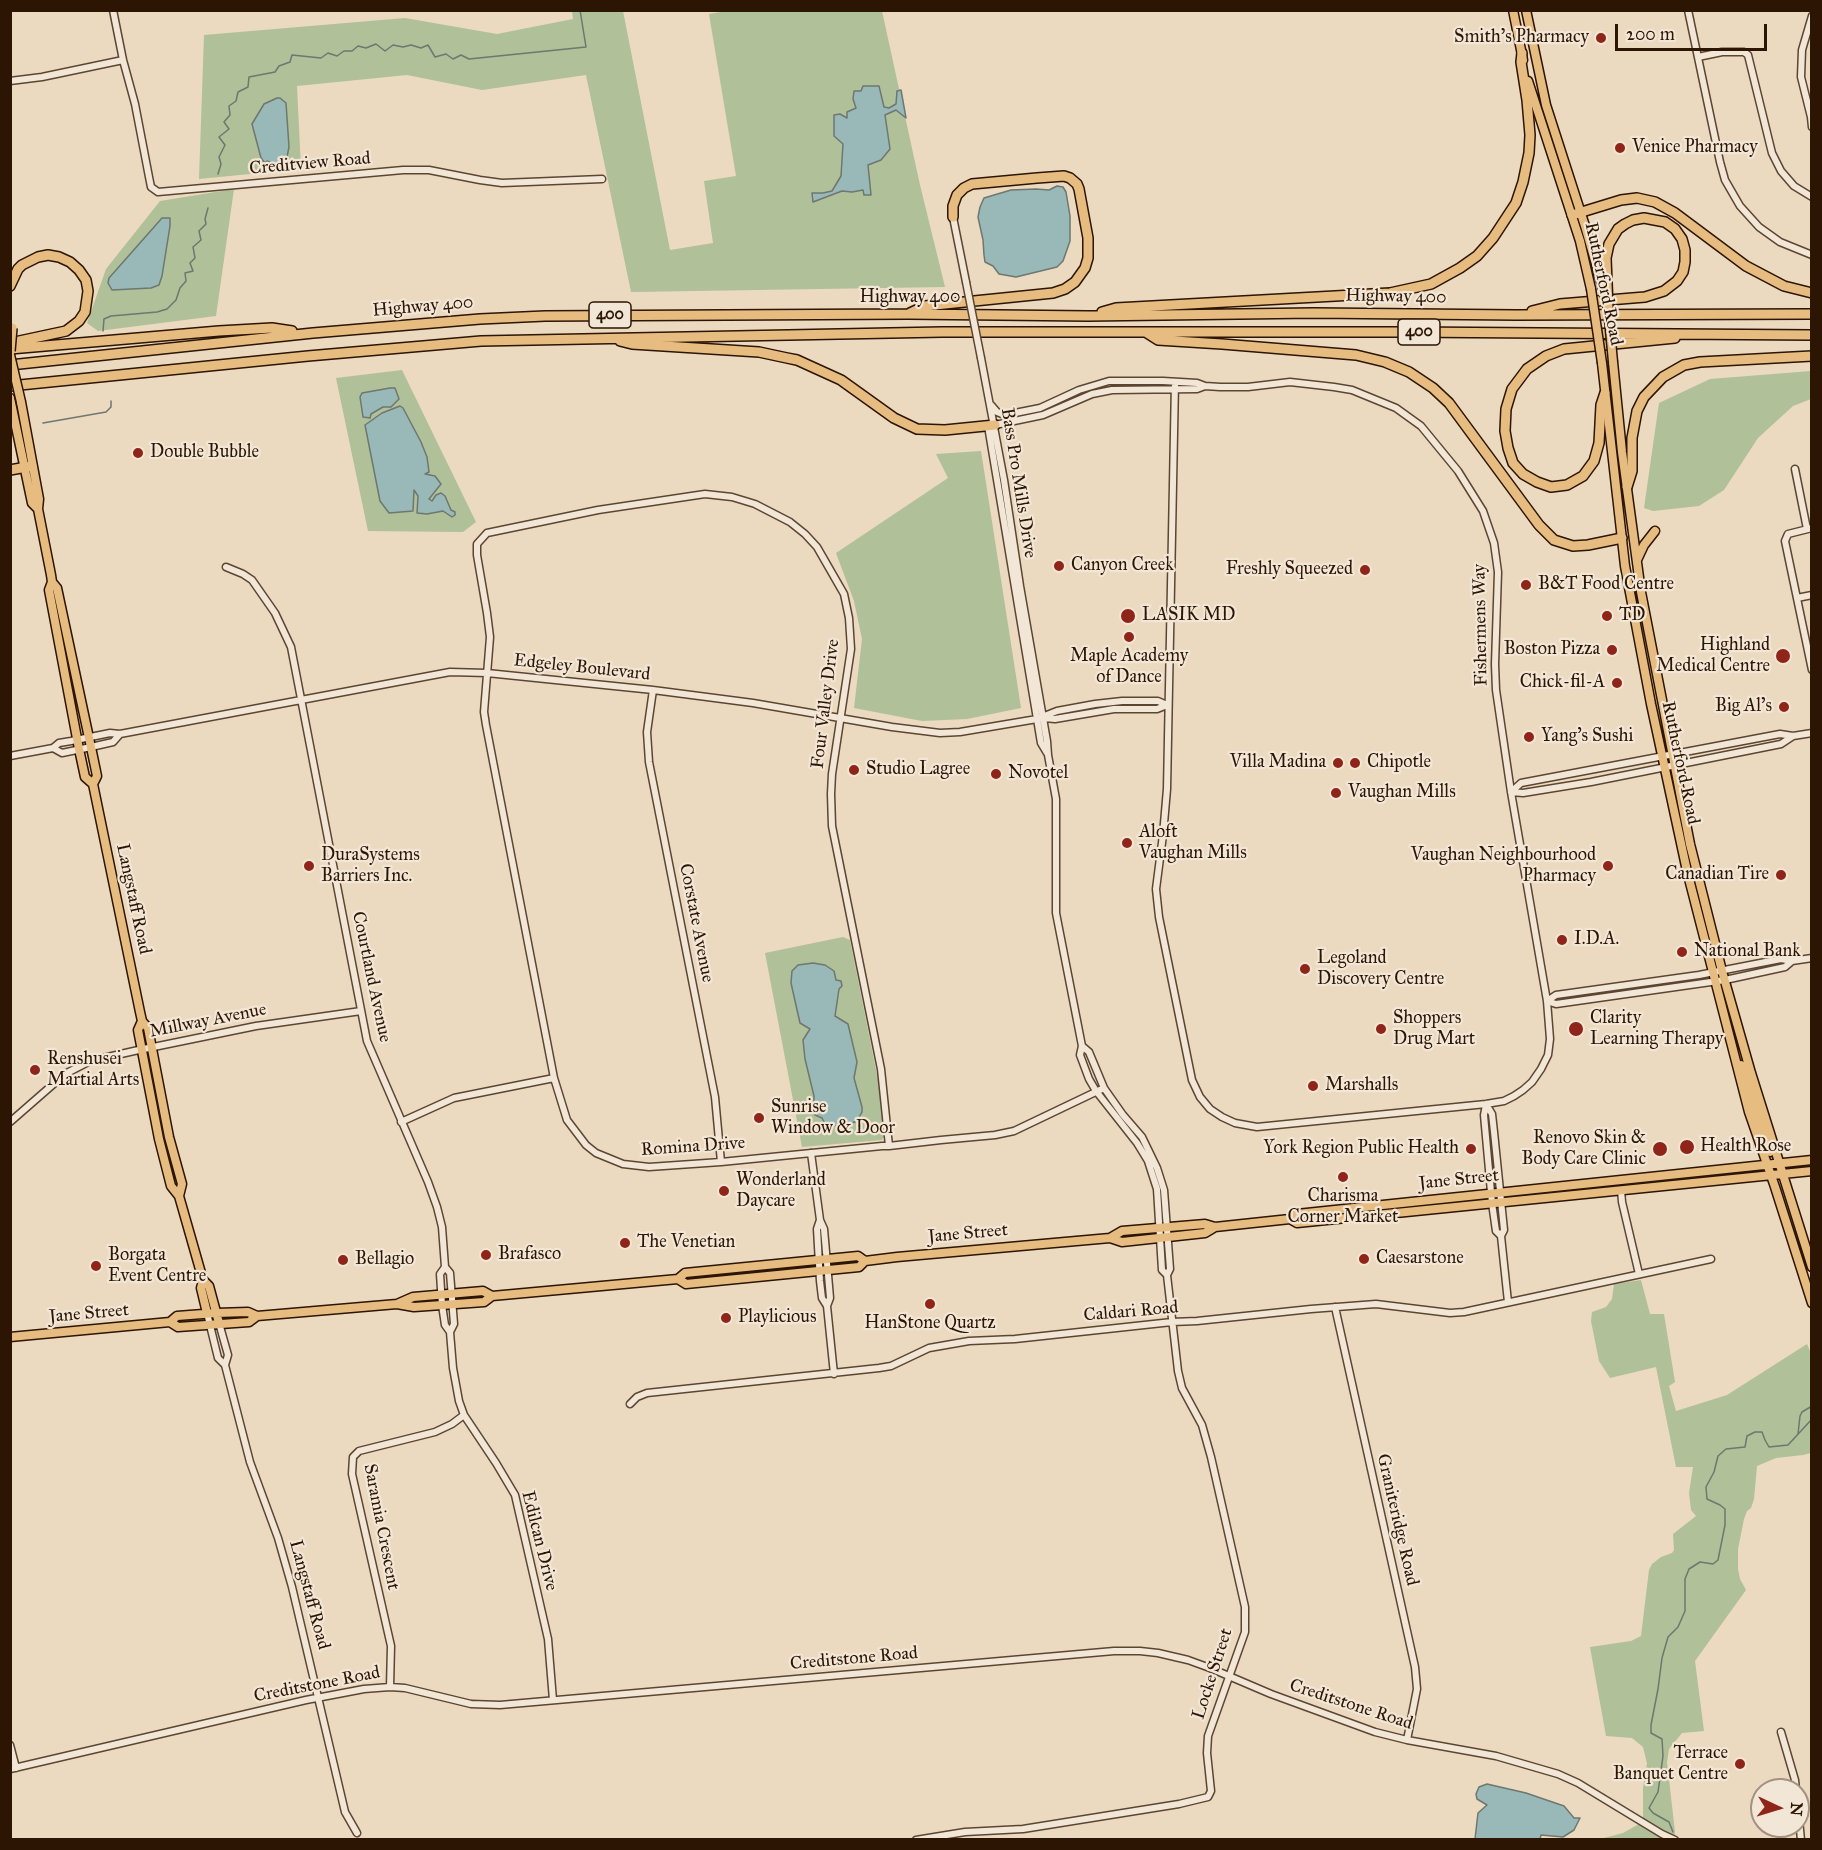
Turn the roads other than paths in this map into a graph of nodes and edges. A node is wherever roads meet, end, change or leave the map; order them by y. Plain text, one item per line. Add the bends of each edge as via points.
1 (113, 10) edge
2 (1688, 10) edge
3 (1518, 11) edge
4 (1812, 16) edge
5 (1522, 53) junction
6 (1698, 57) junction
7 (123, 60) junction
8 (10, 81) edge
9 (1812, 127) edge
10 (602, 179) dead end
11 (1812, 197) edge
12 (1576, 213) junction
13 (953, 218) joint
14 (1812, 255) edge
15 (1604, 284) junction
16 (10, 286) edge
17 (1812, 293) edge
18 (1608, 308) joint
19 (908, 314) junction
20 (1812, 314) edge
21 (1516, 315) junction
22 (1088, 316) junction
23 (11, 323) edge
24 (313, 333) junction
25 (1147, 333) junction
26 (1692, 335) junction
27 (1812, 335) edge
28 (606, 338) junction
29 (10, 343) edge
30 (10, 351) edge
31 (1812, 356) edge
32 (10, 365) edge
33 (1175, 382) junction
34 (10, 386) edge
35 (1205, 386) junction
36 (1175, 389) junction
37 (1605, 393) junction
38 (14, 401) edge
39 (991, 405) junction
40 (991, 426) junction
41 (29, 467) junction
42 (1795, 469) dead end
43 (10, 470) edge
44 (1627, 488) junction
45 (1810, 529) edge
46 (1655, 531) dead end
47 (1632, 533) junction
48 (1622, 538) junction
49 (1636, 560) junction
50 (226, 567) dead end
51 (52, 582) junction
52 (1812, 595) edge
53 (1797, 598) junction
54 (1811, 661) edge
55 (1812, 670) edge
56 (487, 673) junction
57 (653, 690) junction
58 (301, 699) junction
59 (1167, 705) junction
60 (840, 718) junction
61 (1040, 718) junction
62 (1812, 733) edge
63 (1793, 736) junction
64 (90, 742) junction
65 (79, 744) junction
66 (1672, 755) junction
67 (10, 756) edge
68 (1662, 756) junction
69 (1675, 765) junction
70 (1664, 768) junction
71 (93, 784) junction
72 (1511, 792) junction
73 (1812, 958) edge
74 (1724, 976) junction
75 (1713, 977) junction
76 (1547, 1000) junction
77 (361, 1011) junction
78 (142, 1021) junction
79 (1082, 1046) junction
80 (153, 1048) junction
81 (142, 1049) junction
82 (554, 1078) junction
83 (1104, 1088) junction
84 (1096, 1091) junction
85 (1486, 1104) junction
86 (10, 1122) edge
87 (401, 1122) junction
88 (889, 1146) junction
89 (811, 1153) junction
90 (1812, 1160) edge
91 (721, 1162) junction
92 (1773, 1164) junction
93 (1812, 1171) edge
94 (1781, 1173) junction
95 (1771, 1174) junction
96 (1621, 1190) junction
97 (1496, 1193) junction
98 (179, 1196) junction
99 (1497, 1203) junction
100 (1290, 1219) junction
101 (1163, 1232) junction
102 (1711, 1259) dead end
103 (823, 1261) junction
104 (865, 1261) junction
105 (1812, 1266) edge
106 (824, 1271) junction
107 (1639, 1274) junction
108 (678, 1279) junction
109 (446, 1294) junction
110 (492, 1296) junction
111 (1508, 1302) junction
112 (1812, 1303) edge
113 (397, 1304) junction
114 (447, 1305) junction
115 (1335, 1307) junction
116 (212, 1313) junction
117 (257, 1316) junction
118 (170, 1322) junction
119 (1172, 1322) junction
120 (219, 1323) junction
121 (209, 1325) junction
122 (10, 1337) edge
123 (225, 1365) junction
124 (834, 1374) junction
125 (630, 1404) dead end
126 (464, 1415) junction
127 (1230, 1676) junction
128 (390, 1687) junction
129 (318, 1698) junction
130 (553, 1700) junction
131 (1781, 1732) dead end
132 (1407, 1740) junction
133 (10, 1745) edge
134 (13, 1768) edge
135 (1794, 1778) edge
136 (357, 1833) dead end
137 (916, 1839) edge
138 (1674, 1839) edge

1 - 7 street
2 - 6 street
3 - 5 main road, Rutherford Road
3 - 12 main road, Rutherford Road
4 - 9 street via 1802,50 1800,78
5 - 12 main road, Rutherford Road via 1529,87
5 - 22 highway via 1530,135 1523,182 1516,203 1493,238 1460,268 1431,284 1390,293 1116,308
6 - 11 street via 1722,52 1748,55 1772,153 1794,186
6 - 14 street via 1720,162 1731,192 1759,227 1780,242
7 - 8 street
7 - 10 street, Creditview Road via 150,183 158,192 403,170 429,170 502,183
12 - 15 main road, Rutherford Road
12 - 17 highway via 1621,200 1655,202 1746,266 1784,286
12 - 37 main road, Rutherford Road, bridge
13 - 19 highway via 957,195 972,184 1070,178 1079,189 1088,238 1085,268 1075,282 1053,293 925,306
13 - 39 street, Bass Pro Mills Drive, bridge
15 - 18 highway, bridge
15 - 21 highway via 1608,244 1625,224 1644,218 1665,222 1682,239 1683,272 1664,291 1634,299 1560,304
16 - 29 highway via 22,265 48,255 70,262 82,275 88,291 85,312 66,331
18 - 44 main road, Rutherford Road, bridge
19 - 22 highway, Highway 400 / 400
19 - 24 highway, Highway 400 / 400 via 545,316
20 - 21 highway, Highway 400 / 400
21 - 22 highway, Highway 400 / 400
23 - 30 highway, bridge
24 - 30 highway via 272,328 219,331
24 - 32 highway, Highway 400 / 400
25 - 26 highway, Highway 400 / 400
25 - 28 highway, Highway 400 / 400 via 921,332
25 - 48 highway via 1158,340 1356,355 1409,372 1449,403 1554,540 1573,546
26 - 27 highway, Highway 400 / 400
26 - 37 highway via 1564,349 1527,369 1512,389 1505,431 1514,463 1523,474 1551,487 1567,485 1583,476 1597,452
28 - 34 highway, Highway 400 / 400 via 481,341
28 - 40 highway via 632,344 759,352 797,360 841,380 894,418 917,429
30 - 38 main road, Langstaff Road, bridge
31 - 44 highway via 1700,362 1663,376 1637,411
33 - 35 street, Fishermens Way
33 - 36 street
33 - 39 street, Fishermens Way via 1109,381 1040,408 1010,414 997,412
35 - 36 street, Fishermens Way
35 - 72 street, Fishermens Way via 1248,387 1290,382 1352,390 1396,408 1421,426 1458,471 1483,511 1494,543 1498,572 1496,690
36 - 40 street, Fishermens Way via 1092,394 1042,415
36 - 59 street
37 - 48 main road, Rutherford Road
38 - 41 main road, Langstaff Road
39 - 40 street, Bass Pro Mills Drive
40 - 61 street, Bass Pro Mills Drive
41 - 43 highway
41 - 51 main road, Langstaff Road via 32,502 38,509
42 - 45 street
44 - 47 main road, Rutherford Road
45 - 53 street via 1788,534 1785,541
46 - 49 main road
47 - 48 main road
47 - 49 main road, Rutherford Road
48 - 68 main road, Rutherford Road
49 - 66 main road, Rutherford Road
50 - 58 street, Courtland Avenue via 252,580 274,613 291,647
51 - 64 main road, Langstaff Road via 57,588
51 - 65 main road, Langstaff Road via 49,590
52 - 53 street
53 - 54 street
54 - 55 street
56 - 57 street, Edgeley Boulevard
56 - 58 street, Edgeley Boulevard via 433,674
56 - 60 street, Four Valley Drive via 490,637 477,555 477,544 487,533 666,498 705,494 732,497 755,504 806,534 844,594 851,649
56 - 82 street, Romina Drive via 486,725
57 - 60 street, Edgeley Boulevard
57 - 91 street, Corstate Avenue via 647,732 649,762 715,1097
58 - 64 street, Edgeley Boulevard via 110,733
58 - 77 street, Courtland Avenue
59 - 61 street, Edgeley Boulevard
59 - 85 street, Fishermens Way via 1167,789 1156,903 1188,1065 1200,1097 1210,1109 1235,1124 1257,1127
60 - 61 street, Edgeley Boulevard via 940,733
60 - 88 street, Four Valley Drive via 831,784 832,826 881,1069
61 - 79 street, Bass Pro Mills Drive via 1056,799 1056,913
62 - 63 street
63 - 66 street via 1780,734
63 - 69 street via 1781,744
64 - 65 street, Edgeley Boulevard
64 - 71 main road, Langstaff Road via 97,776
65 - 67 street, Edgeley Boulevard via 59,743 53,748
65 - 71 main road, Langstaff Road via 85,777
66 - 68 street
66 - 69 main road, Rutherford Road
68 - 70 main road, Rutherford Road
68 - 72 street via 1521,783
69 - 70 street
69 - 74 main road, Rutherford Road via 1690,844
70 - 72 street
70 - 75 main road, Rutherford Road
71 - 78 main road, Langstaff Road
72 - 76 street, Fishermens Way
73 - 74 street via 1792,961 1785,967
74 - 75 street
74 - 92 main road, Rutherford Road
75 - 76 street via 1556,995
75 - 92 main road, Rutherford Road via 1749,1112
76 - 85 street, Fishermens Way via 1550,1039 1541,1069 1523,1090 1504,1101
77 - 80 street, Millway Avenue via 256,1026
77 - 87 street, Courtland Avenue via 367,1041
78 - 80 main road, Langstaff Road
78 - 81 main road, Langstaff Road via 138,1030
79 - 83 street, Bass Pro Mills Drive via 1089,1052
79 - 84 street, Bass Pro Mills Drive via 1080,1055
80 - 81 street, Millway Avenue
80 - 98 main road, Langstaff Road via 182,1184
81 - 86 street, Millway Avenue via 98,1059 65,1074
81 - 98 main road, Langstaff Road via 159,1139 171,1186
82 - 87 street via 454,1098
82 - 91 street, Romina Drive via 567,1120 596,1153 636,1167
83 - 84 street, Romina Drive
83 - 101 street, Bass Pro Mills Drive via 1142,1137 1157,1168 1164,1190
84 - 88 street, Romina Drive via 1014,1131
84 - 101 street, Bass Pro Mills Drive via 1148,1161 1157,1189
85 - 97 street via 1492,1114
87 - 109 street, Courtland Avenue via 437,1207 445,1267 450,1273
88 - 89 street, Romina Drive
89 - 91 street, Romina Drive
89 - 103 street via 824,1228
90 - 92 main road, Jane Street
92 - 94 main road, Rutherford Road
92 - 95 main road, Rutherford Road
92 - 97 main road, Jane Street
93 - 94 main road, Jane Street
94 - 95 main road, Jane Street
94 - 105 main road, Rutherford Road
95 - 96 main road, Jane Street
95 - 112 main road, Rutherford Road
96 - 99 main road, Jane Street
96 - 107 street
97 - 99 street
97 - 100 main road, Jane Street via 1297,1214
98 - 116 main road, Langstaff Road via 203,1280 209,1286
99 - 100 main road, Jane Street via 1297,1223
99 - 111 street via 1504,1230 1501,1236
100 - 101 main road, Jane Street via 1215,1227 1205,1233
101 - 104 main road, Jane Street via 1122,1242 1110,1238
101 - 119 street, Locke Street via 1162,1270 1167,1275
102 - 107 street, Caldari Road
103 - 104 main road, Jane Street via 858,1256
103 - 106 street
103 - 108 main road, Jane Street via 685,1273
104 - 106 main road, Jane Street via 859,1267
106 - 108 main road, Jane Street via 686,1284
106 - 124 street via 822,1298 827,1306
107 - 111 street, Caldari Road
108 - 110 main road, Jane Street
109 - 110 main road, Jane Street via 483,1291
109 - 113 main road, Jane Street via 414,1297
109 - 114 street, Edilcan Drive
110 - 114 main road, Jane Street via 483,1302
111 - 115 street, Caldari Road via 1450,1313 1376,1304
113 - 114 main road, Jane Street
113 - 117 main road, Jane Street
114 - 126 street, Edilcan Drive via 445,1325 450,1332 455,1386
115 - 119 street, Caldari Road
115 - 132 street, Graniteridge Road via 1415,1666 1416,1689
116 - 117 main road, Jane Street via 248,1311
116 - 118 main road, Jane Street via 177,1316
116 - 120 main road, Langstaff Road
116 - 121 street, Langstaff Road
117 - 120 main road, Jane Street via 249,1322
118 - 121 main road, Jane Street via 178,1327
118 - 122 main road, Jane Street
119 - 124 street, Caldari Road via 969,1341 929,1348 891,1366
119 - 127 street, Locke Street via 1182,1388 1202,1425 1245,1607 1245,1632
120 - 121 main road, Jane Street
120 - 123 street, Langstaff Road via 228,1355
121 - 123 street, Langstaff Road via 218,1358
123 - 129 street, Langstaff Road via 250,1462 287,1570
124 - 125 street, Caldari Road via 647,1393
126 - 128 street, Saramia Crescent via 435,1432 359,1450 352,1457 352,1474 392,1646
126 - 130 street, Edilcan Drive via 515,1495 548,1639
127 - 130 street, Creditstone Road via 1188,1660 1140,1651 1114,1651
127 - 132 street, Creditstone Road via 1363,1728
127 - 137 street, Locke Street via 1208,1736 1208,1797 1034,1828
128 - 129 street, Creditstone Road
128 - 130 street, Creditstone Road via 480,1705
129 - 134 street, Creditstone Road
129 - 136 street, Langstaff Road via 345,1812
131 - 135 street
132 - 138 street, Creditstone Road via 1496,1756 1558,1774
133 - 134 street

